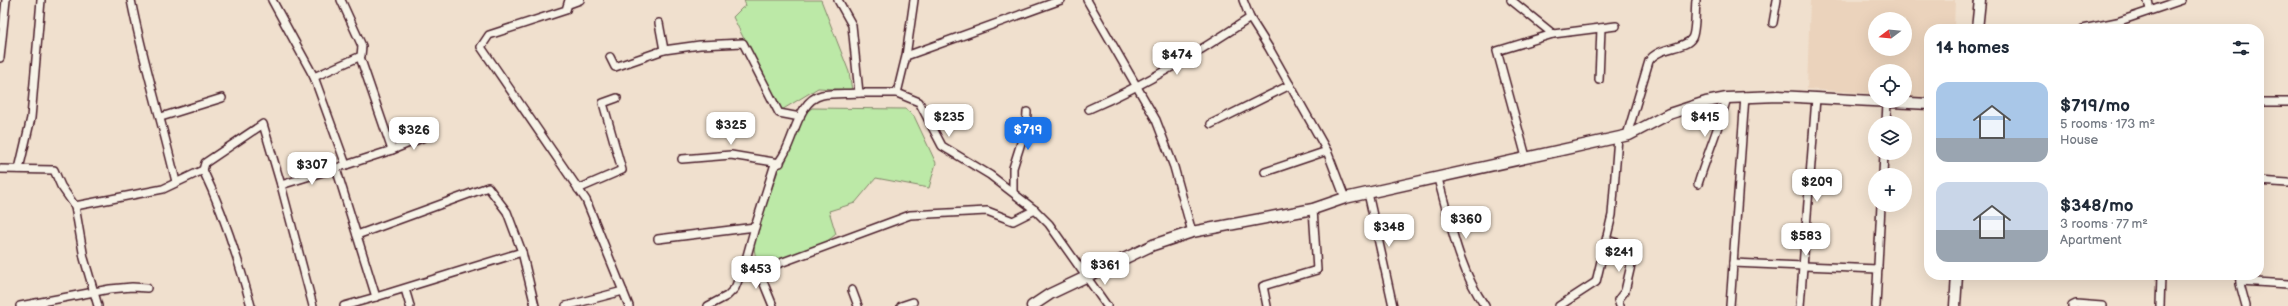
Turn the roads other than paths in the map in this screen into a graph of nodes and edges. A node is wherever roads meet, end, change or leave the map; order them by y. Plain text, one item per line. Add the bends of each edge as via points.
1 (6, 0) edge
2 (41, 0) edge
3 (131, 0) edge
4 (272, 0) edge
5 (341, 0) edge
6 (580, 0) edge
7 (838, 0) edge
8 (914, 0) edge
9 (1060, 0) edge
10 (1087, 0) edge
11 (1243, 0) edge
12 (1511, 0) edge
13 (1696, 0) edge
14 (1777, 0) edge
15 (1980, 0) edge
16 (2148, 0) edge
17 (2182, 0) edge
18 (569, 2) edge
19 (2150, 10) junction
20 (1250, 18) junction
21 (659, 23) dead end
22 (1773, 23) dead end
23 (1978, 24) edge
24 (2107, 24) edge
25 (1616, 26) dead end
26 (1601, 28) junction
27 (1553, 34) junction
28 (664, 50) junction
29 (906, 56) junction
30 (360, 57) junction
31 (610, 57) dead end
32 (0, 58) edge
33 (314, 77) junction
34 (1599, 80) dead end
35 (1290, 86) junction
36 (1136, 87) junction
37 (859, 93) junction
38 (897, 93) junction
39 (1745, 96) junction
40 (222, 98) dead end
41 (617, 98) dead end
42 (1727, 98) junction
43 (1816, 98) junction
44 (1868, 102) edge
45 (2264, 102) edge
46 (2288, 102) edge
47 (1912, 104) edge
48 (1924, 104) edge
49 (1089, 109) dead end
50 (1027, 112) dead end
51 (161, 117) junction
52 (800, 118) junction
53 (1210, 124) dead end
54 (430, 135) dead end
55 (1622, 136) junction
56 (392, 150) junction
57 (1327, 151) junction
58 (1526, 157) junction
59 (682, 159) dead end
60 (780, 162) junction
61 (346, 165) junction
62 (336, 168) junction
63 (0, 169) edge
64 (19, 169) junction
65 (203, 170) junction
66 (1265, 172) dead end
67 (1438, 179) junction
68 (2264, 181) edge
69 (176, 182) junction
70 (2288, 183) edge
71 (1698, 184) dead end
72 (282, 185) junction
73 (578, 189) junction
74 (1013, 191) junction
75 (1368, 193) junction
76 (1345, 198) junction
77 (75, 206) junction
78 (1313, 209) junction
79 (1035, 210) junction
80 (1881, 212) edge
81 (754, 227) junction
82 (1192, 232) junction
83 (357, 235) junction
84 (658, 239) dead end
85 (1607, 240) junction
86 (522, 252) junction
87 (1733, 263) junction
88 (1803, 266) junction
89 (744, 268) junction
90 (1878, 269) junction
91 (756, 272) junction
92 (1087, 277) junction
93 (1958, 280) edge
94 (2161, 280) edge
95 (2240, 280) edge
96 (2256, 280) edge
97 (2288, 284) edge
98 (147, 288) dead end
99 (405, 289) junction
100 (852, 290) dead end
101 (623, 291) junction
102 (94, 293) junction
103 (376, 297) junction
104 (913, 302) dead end
105 (20, 306) edge
106 (98, 306) edge
107 (251, 306) edge
108 (313, 306) edge
109 (344, 306) edge
110 (410, 306) edge
111 (535, 306) edge
112 (566, 306) edge
113 (629, 306) edge
114 (708, 306) edge
115 (773, 306) edge
116 (858, 306) edge
117 (901, 306) edge
118 (1032, 306) edge
119 (1107, 306) edge
120 (1267, 306) edge
121 (1392, 306) edge
122 (1485, 306) edge
123 (1559, 306) edge
124 (1620, 306) edge
125 (1730, 306) edge
126 (1800, 306) edge
127 (1876, 306) edge
128 (1955, 306) edge
129 (2072, 306) edge
130 (2102, 306) edge
131 (2160, 306) edge
132 (2246, 306) edge

1 - 32 street
2 - 64 street via 30,118
3 - 51 street
4 - 33 street
5 - 30 street via 362,46
6 - 18 street
7 - 37 street via 852,25
8 - 29 street
9 - 29 street
10 - 36 street
11 - 20 street
12 - 27 street
13 - 55 street via 1692,37 1688,42 1657,52 1649,61
14 - 22 street
15 - 23 street
16 - 19 street
17 - 19 street
18 - 73 street via 566,10 489,35 481,47
19 - 24 street
20 - 35 street
20 - 36 street via 1194,55
21 - 28 street
25 - 26 street
26 - 27 street
26 - 34 street
27 - 58 street via 1497,51
28 - 31 street via 615,67
28 - 52 street via 743,43 779,113
29 - 38 street
30 - 33 street
30 - 56 street
33 - 61 street
35 - 53 street
35 - 57 street
36 - 49 street
36 - 82 street via 1156,120 1174,167
37 - 38 street
37 - 52 street via 822,95 811,99 804,107
38 - 74 street via 919,102 942,146
39 - 42 street
39 - 43 street
39 - 87 street
40 - 51 street
41 - 73 street via 603,103 622,170
42 - 55 street via 1669,114
42 - 71 street via 1718,131
43 - 44 street
43 - 88 street
45 - 46 street
47 - 48 street
50 - 74 street via 1026,127 1013,168
51 - 69 street
52 - 60 street
54 - 56 street
55 - 58 street
55 - 85 street
56 - 61 street
57 - 66 street
57 - 76 street
58 - 67 street
59 - 60 street via 732,155
60 - 81 street via 774,167
61 - 62 street
62 - 72 street
62 - 83 street
63 - 64 street
64 - 77 street via 54,170 61,186
65 - 69 street
65 - 72 street via 205,163 263,124
65 - 107 street via 219,203 237,252
67 - 75 street
67 - 122 street via 1453,234 1472,286
68 - 70 street
69 - 77 street via 163,189
72 - 108 street
73 - 101 street via 586,200
74 - 79 street
75 - 76 street
75 - 121 street
76 - 78 street
77 - 102 street via 84,258
78 - 82 street
78 - 120 street via 1317,270 1263,286
79 - 91 street via 1013,221 987,211 910,216
79 - 92 street via 1049,224
80 - 90 street
81 - 84 street
81 - 89 street
82 - 92 street via 1153,245
83 - 86 street via 488,187 507,212
83 - 103 street
85 - 123 street via 1596,282
85 - 124 street via 1635,248 1625,291 1618,300
86 - 99 street
86 - 111 street
87 - 88 street
87 - 125 street
88 - 90 street
88 - 126 street
89 - 91 street
89 - 114 street via 735,288 727,296
90 - 127 street
91 - 115 street via 762,279
92 - 118 street via 1050,294
92 - 119 street
93 - 128 street
94 - 131 street
95 - 132 street
96 - 97 street
98 - 102 street via 132,286
99 - 103 street
99 - 110 street
100 - 116 street
101 - 112 street
101 - 113 street
102 - 105 street
102 - 106 street
103 - 109 street
104 - 117 street
129 - 130 street

